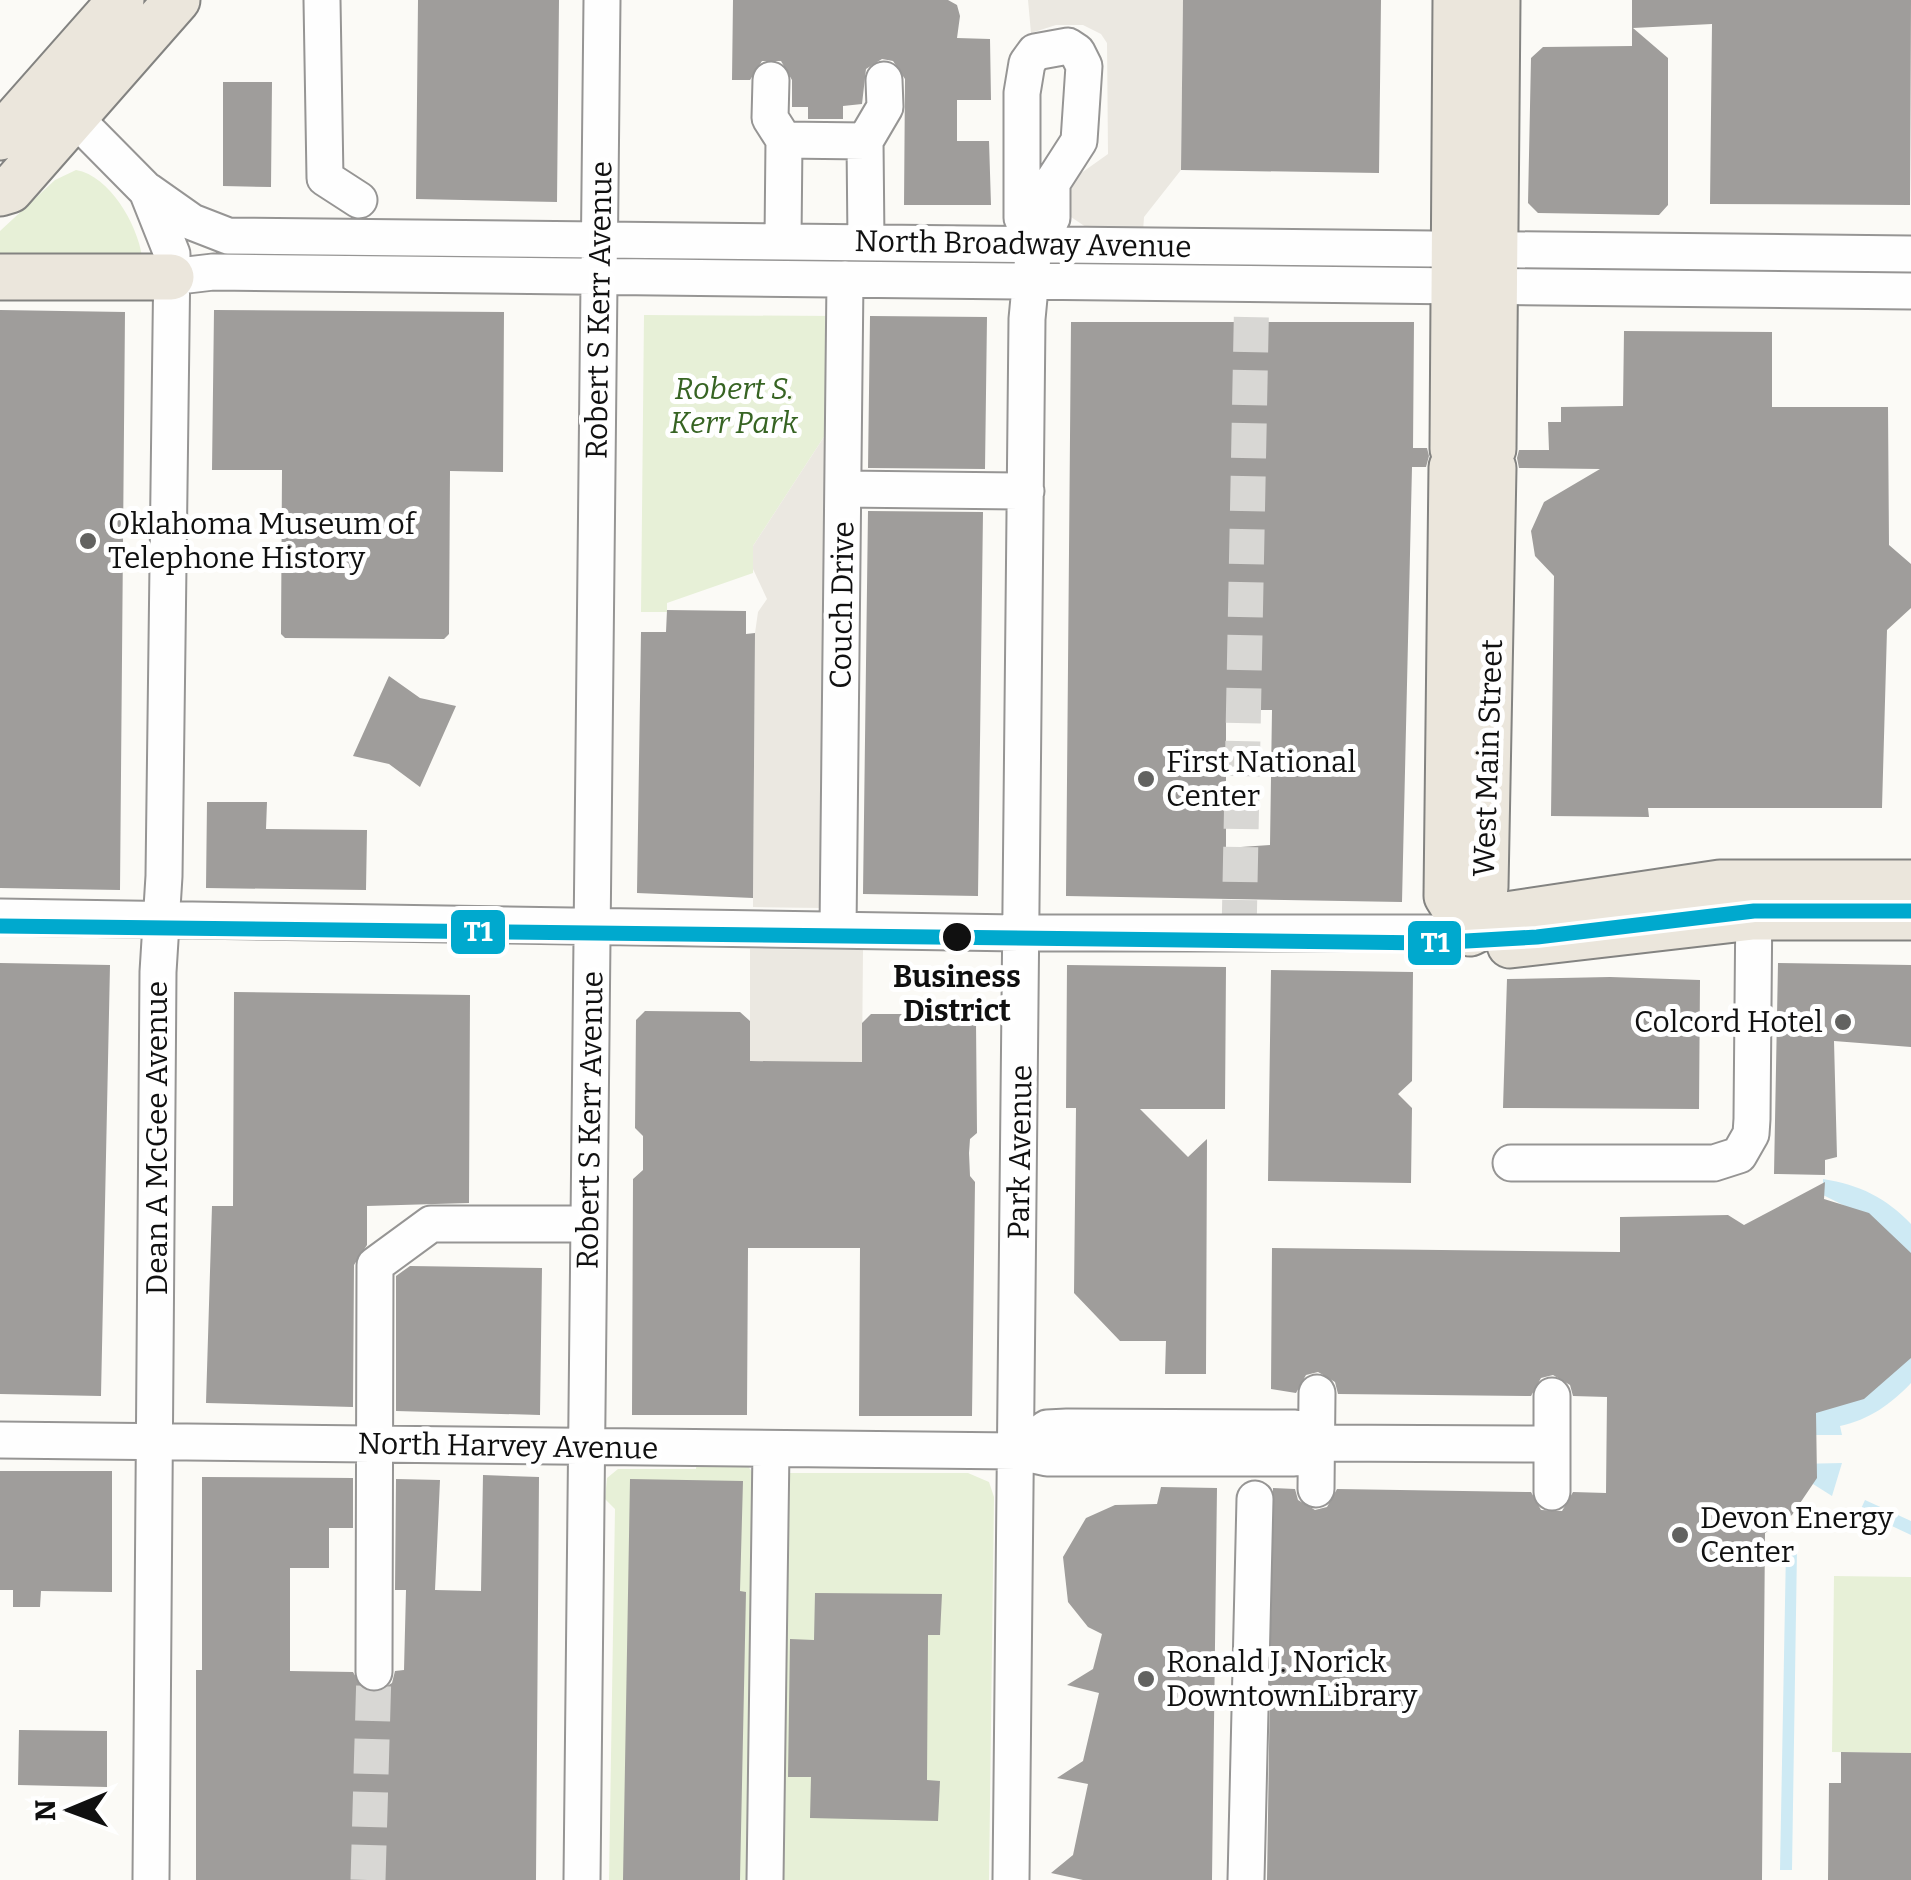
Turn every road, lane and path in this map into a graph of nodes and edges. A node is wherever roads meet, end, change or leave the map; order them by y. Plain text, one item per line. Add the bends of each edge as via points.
1 (121, 0) edge
2 (177, 0) edge
3 (322, 0) edge
4 (602, 0) edge
5 (1456, 0) edge
6 (1496, 0) edge
7 (771, 80) dead end
8 (884, 80) dead end
9 (41, 116) edge
10 (784, 140) junction
11 (865, 140) junction
12 (147, 191) junction
13 (0, 193) edge
14 (359, 200) dead end
15 (599, 239) junction
16 (783, 240) junction
17 (866, 242) junction
18 (1034, 245) junction
19 (1911, 254) edge
20 (1474, 268) junction
21 (0, 277) edge
22 (171, 277) junction
23 (599, 277) junction
24 (844, 280) junction
25 (1030, 282) junction
26 (1911, 291) edge
27 (843, 489) junction
28 (1026, 491) junction
29 (1471, 651) junction
30 (1911, 882) edge
31 (1486, 887) junction
32 (1743, 894) junction
33 (0, 917) edge
34 (1911, 917) edge
35 (162, 919) junction
36 (594, 926) junction
37 (838, 930) junction
38 (1022, 933) junction
39 (1470, 933) junction
40 (1511, 1163) dead end
41 (588, 1224) junction
42 (1317, 1394) dead end
43 (1552, 1396) dead end
44 (0, 1440) edge
45 (156, 1442) junction
46 (1317, 1443) junction
47 (374, 1444) junction
48 (1552, 1444) junction
49 (585, 1446) junction
50 (772, 1449) junction
51 (1016, 1451) junction
52 (1316, 1489) dead end
53 (1552, 1492) dead end
54 (1256, 1499) dead end
55 (374, 1672) tunnel mouth
56 (151, 1880) edge
57 (582, 1880) edge
58 (765, 1880) edge
59 (1011, 1880) edge
60 (1246, 1880) edge

1 - 9 main road
2 - 9 main road
3 - 14 street via 325,178
4 - 15 street, Robert S Kerr Avenue
5 - 20 main road, West Main Street
6 - 20 main road, West Main Street
7 - 10 street via 770,118
8 - 11 street via 885,107
9 - 12 street, Dean A McGee Avenue
9 - 13 main road via 10,190
9 - 22 street via 122,193 139,216 152,257
10 - 11 street
10 - 16 street
11 - 17 street
12 - 15 street, North Broadway Avenue via 192,222 228,236
12 - 22 street, Dean A McGee Avenue via 172,254
15 - 16 street, North Broadway Avenue
15 - 23 street, Robert S Kerr Avenue
16 - 17 street, North Broadway Avenue
17 - 18 street, North Broadway Avenue
18 - 18 street, Park Avenue via 1052,218 1052,183 1083,128 1084,66 1068,46 1035,52 1022,92 1022,218
18 - 20 street, North Broadway Avenue
18 - 25 street, Park Avenue
19 - 20 street, North Broadway Avenue
20 - 25 street, North Broadway Avenue
20 - 26 street, North Broadway Avenue
20 - 29 main road, West Main Street
21 - 22 main road
22 - 23 street, North Broadway Avenue
22 - 35 street, Dean A McGee Avenue
23 - 24 street, North Broadway Avenue
23 - 36 street, Robert S Kerr Avenue
24 - 25 street, North Broadway Avenue
24 - 27 street, Couch Drive
25 - 28 street, Park Avenue
27 - 28 street
27 - 37 street, Couch Drive
28 - 38 street, Park Avenue
29 - 31 main road, West Main Street
29 - 39 main road, West Main Street via 1447,896
30 - 32 main road
31 - 32 main road
31 - 39 main road, West Main Street
32 - 34 main road
32 - 39 main road via 1506,915
32 - 40 street via 1752,1119 1739,1156 1714,1163
33 - 35 street
35 - 36 street
35 - 45 street, Dean A McGee Avenue
36 - 37 street
36 - 41 street, Robert S Kerr Avenue
37 - 38 street
38 - 39 street
38 - 51 street, Park Avenue
41 - 47 street via 431,1224 375,1265
41 - 49 street, Robert S Kerr Avenue
42 - 46 street
43 - 48 street
44 - 45 street, North Harvey Avenue
45 - 47 street, North Harvey Avenue
45 - 56 street, Dean A McGee Avenue
46 - 48 street, North Harvey Avenue
46 - 51 street, North Harvey Avenue via 1294,1458 1047,1458
46 - 52 street
47 - 49 street, North Harvey Avenue
47 - 55 street
48 - 53 street
49 - 50 street, North Harvey Avenue
49 - 57 street, Robert S Kerr Avenue
50 - 51 street, North Harvey Avenue
50 - 58 street
51 - 59 street, Park Avenue
54 - 60 street

